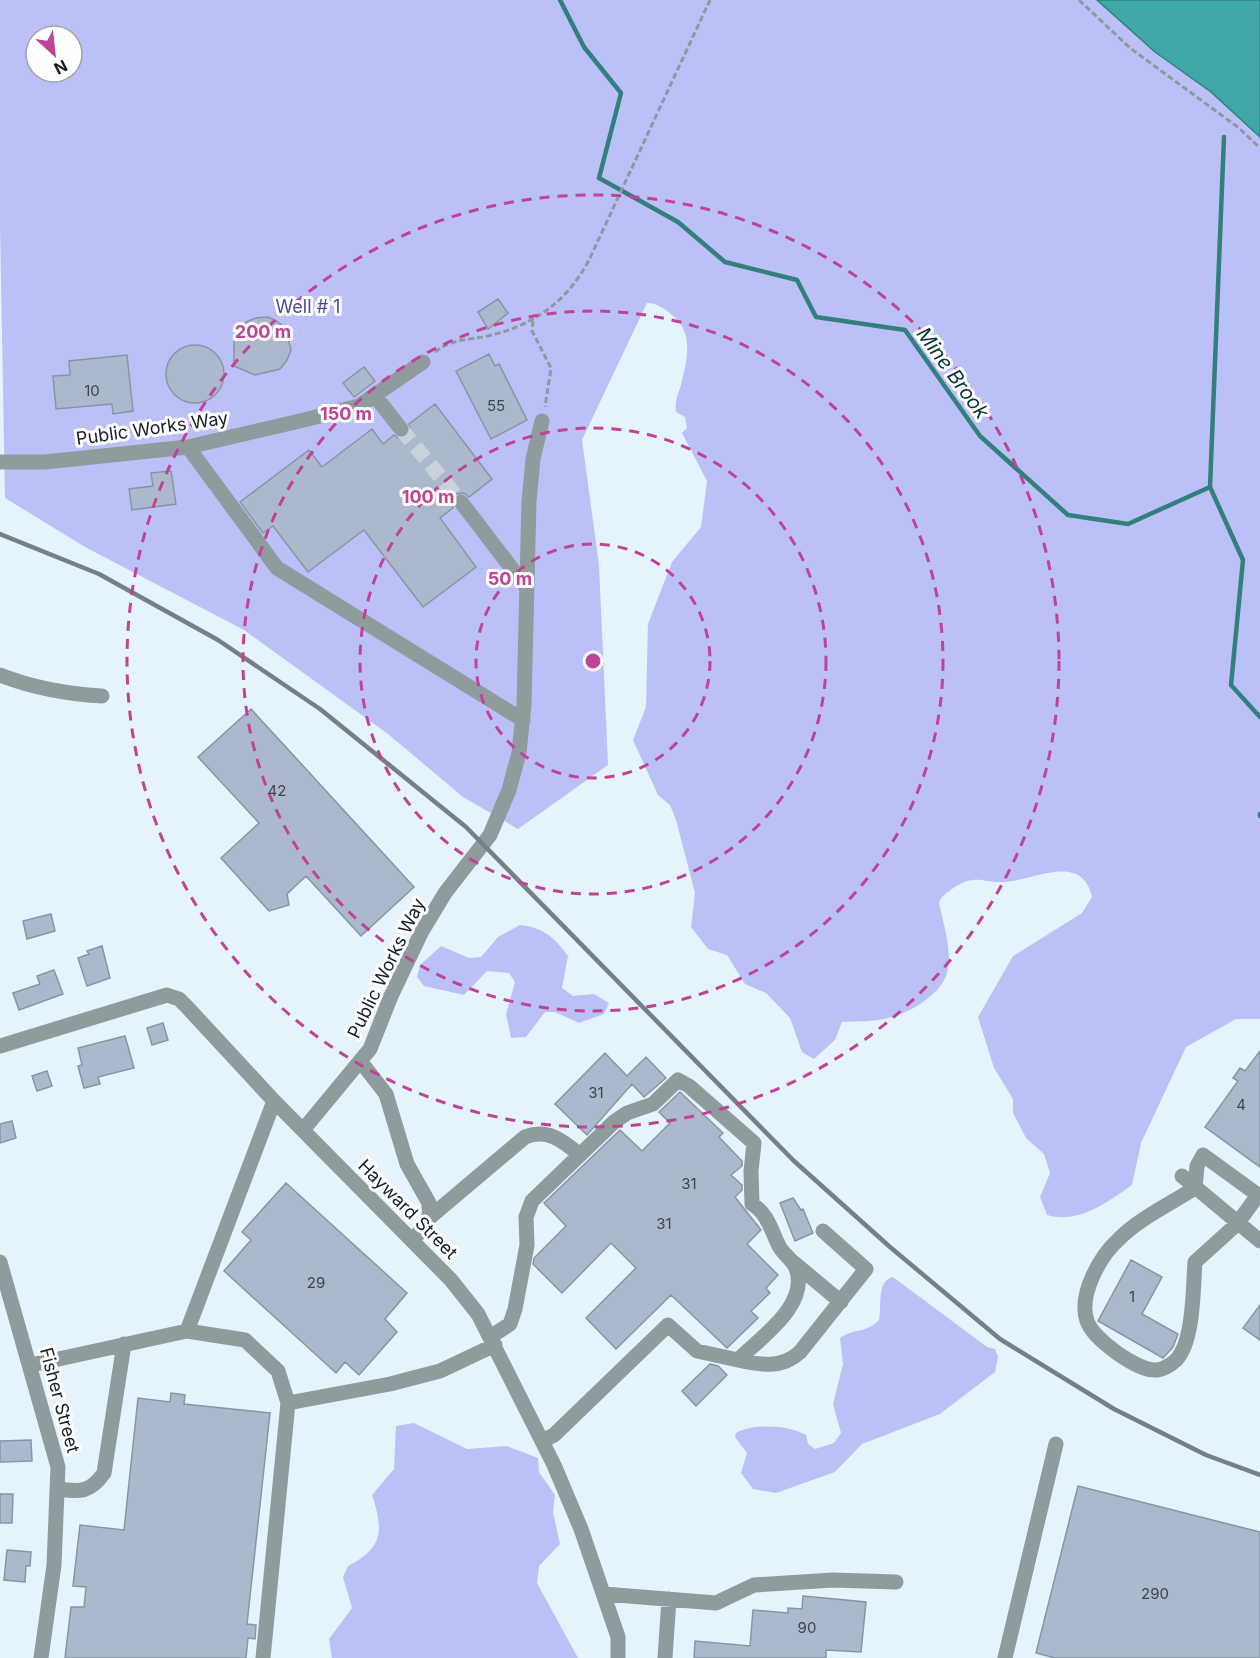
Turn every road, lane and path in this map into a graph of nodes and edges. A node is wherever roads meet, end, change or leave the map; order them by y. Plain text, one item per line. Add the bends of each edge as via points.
1 (710, 0) edge
2 (1078, 0) edge
3 (1260, 148) edge
4 (532, 321) junction
5 (423, 362) joint
6 (375, 396) junction
7 (542, 421) joint
8 (401, 429) tunnel mouth
9 (188, 447) junction
10 (0, 462) edge
11 (461, 502) tunnel mouth
12 (526, 587) junction
13 (0, 675) edge
14 (102, 696) dead end
15 (523, 720) junction
16 (0, 1046) edge
17 (361, 1062) junction
18 (274, 1101) junction
19 (303, 1130) junction
20 (580, 1155) junction
21 (1182, 1176) dead end
22 (1195, 1188) junction
23 (429, 1218) junction
24 (1237, 1224) junction
25 (823, 1231) dead end
26 (413, 1241) junction
27 (1260, 1241) edge
28 (0, 1262) edge
29 (793, 1262) junction
30 (840, 1302) junction
31 (187, 1331) junction
32 (493, 1341) junction
33 (124, 1344) junction
34 (738, 1360) junction
35 (31, 1365) junction
36 (288, 1403) junction
37 (542, 1441) junction
38 (1056, 1444) dead end
39 (57, 1489) junction
40 (897, 1582) dead end
41 (604, 1594) junction
42 (669, 1599) junction
43 (41, 1658) edge
44 (263, 1658) edge
45 (618, 1658) edge
46 (665, 1658) edge
47 (1005, 1658) edge

1 - 4 path via 582,272 555,305
2 - 3 path via 1130,48 1239,128
4 - 5 path via 446,344
4 - 7 path via 532,331 551,371
5 - 6 street, Public Works Way
6 - 8 street
6 - 9 street, Public Works Way via 350,409
7 - 12 street, Public Works Way via 531,474
9 - 10 street, Public Works Way via 45,462
9 - 15 street via 277,568
11 - 12 street
12 - 15 street, Public Works Way
13 - 14 street via 22,684
15 - 17 street, Public Works Way via 514,774 495,827 445,892 421,933 377,1035
16 - 18 street, Hayward Street via 173,996 201,1020
17 - 19 street, Public Works Way
17 - 23 street, Public Works Way via 386,1094 407,1164 429,1203
18 - 19 street, Hayward Street
18 - 31 street
19 - 26 street, Hayward Street
20 - 23 street via 549,1134 525,1137
20 - 29 street via 614,1122 653,1104 675,1082 682,1081 754,1143 750,1171 752,1204 767,1218 779,1247
20 - 32 street via 529,1207 527,1245 515,1309 510,1324
21 - 22 street
22 - 24 street
22 - 24 street via 1197,1166 1203,1155 1258,1195
22 - 24 street via 1118,1239 1094,1273 1085,1311 1088,1323 1107,1348 1149,1370 1158,1370 1176,1360 1188,1332 1195,1262
23 - 26 street
24 - 27 street
25 - 30 street via 866,1269
26 - 32 street, Hayward Street via 469,1302
28 - 35 street, Fisher Street
29 - 30 street
29 - 34 street via 798,1279 795,1299
30 - 34 street via 800,1352 786,1362 757,1364
31 - 33 street
31 - 36 street via 245,1340 278,1371
32 - 36 street via 440,1371
32 - 37 street, Hayward Street
33 - 35 street
33 - 39 street via 104,1473 95,1486 84,1490
34 - 37 street via 697,1350 668,1325 554,1435
35 - 39 street, Fisher Street via 56,1457
36 - 44 street
37 - 41 street, Hayward Street via 581,1529
38 - 47 street
39 - 43 street, Fisher Street via 54,1565
40 - 42 street via 765,1584 754,1585 716,1603
41 - 42 street
41 - 45 street, Hayward Street via 618,1637
42 - 46 street

